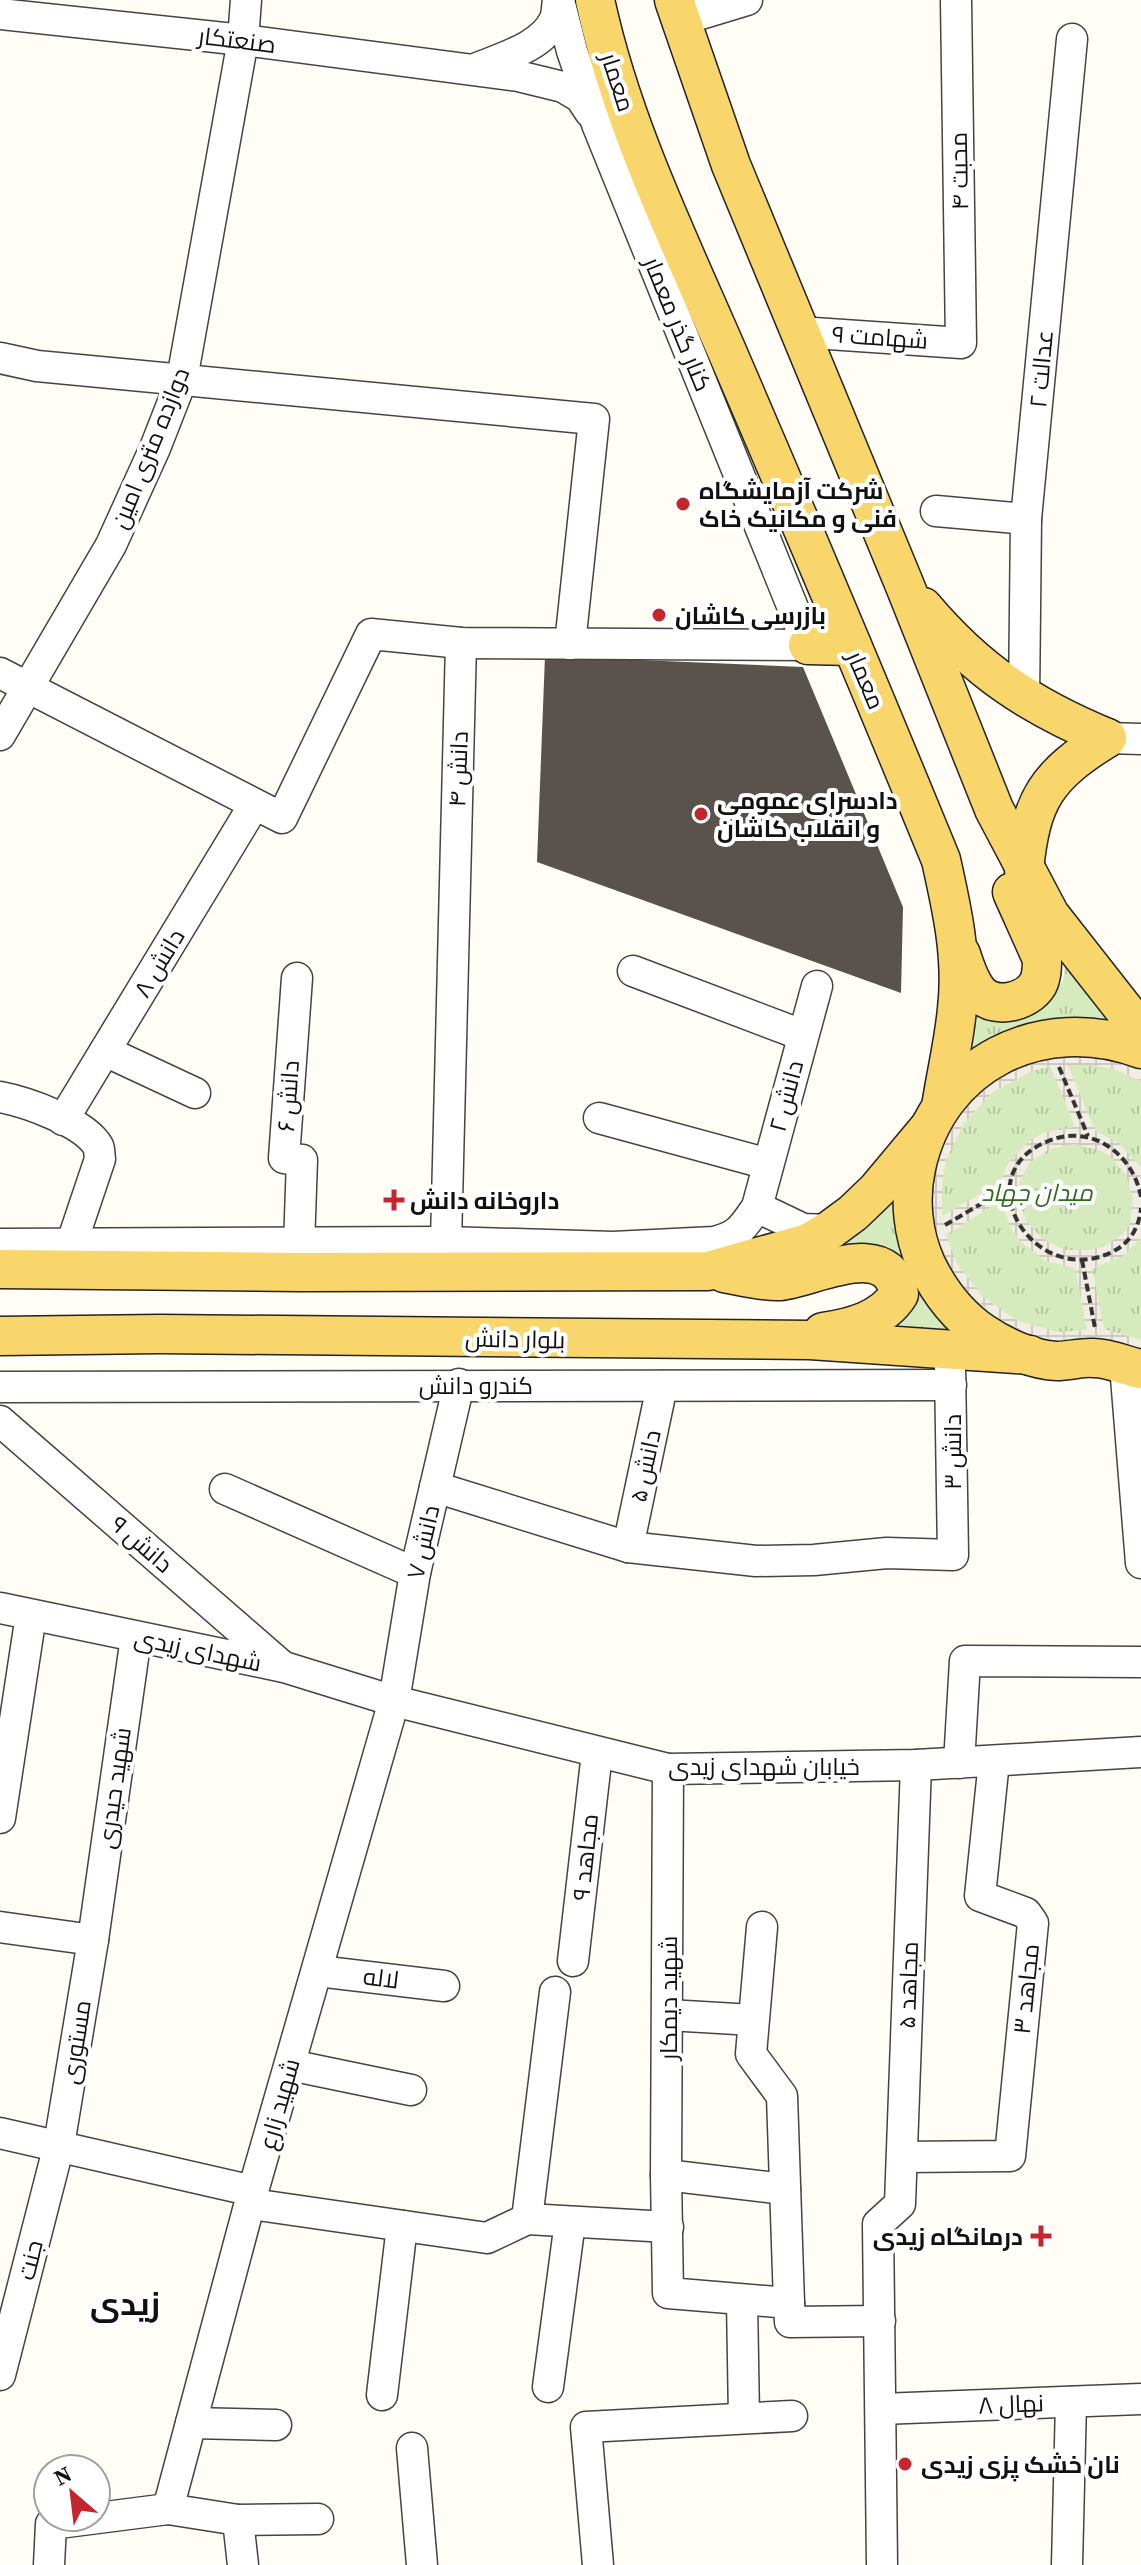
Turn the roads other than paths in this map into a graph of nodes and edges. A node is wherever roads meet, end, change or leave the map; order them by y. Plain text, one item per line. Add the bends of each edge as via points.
1 (246, 0) edge
2 (558, 0) edge
3 (595, 0) edge
4 (956, 0) edge
5 (747, 1) edge
6 (677, 10) edge
7 (94, 11) edge
8 (0, 14) edge
9 (1072, 39) dead end
10 (243, 40) junction
11 (474, 70) junction
12 (597, 124) junction
13 (799, 332) junction
14 (961, 343) joint
15 (0, 358) edge
16 (182, 379) junction
17 (936, 511) dead end
18 (1026, 519) junction
19 (905, 586) junction
20 (461, 643) junction
21 (570, 644) junction
22 (808, 645) junction
23 (852, 646) junction
24 (0, 673) edge
25 (28, 688) junction
26 (1024, 699) junction
27 (0, 735) edge
28 (1124, 739) edge
29 (254, 805) junction
30 (994, 809) junction
31 (1024, 870) junction
32 (957, 944) junction
33 (633, 971) dead end
34 (297, 978) dead end
35 (817, 986) dead end
36 (1141, 1031) edge
37 (802, 1035) junction
38 (1141, 1049) edge
39 (105, 1051) junction
40 (195, 1093) dead end
41 (0, 1097) edge
42 (599, 1118) dead end
43 (934, 1118) junction
44 (63, 1120) junction
45 (768, 1164) junction
46 (757, 1207) junction
47 (830, 1230) junction
48 (446, 1242) junction
49 (0, 1244) edge
50 (299, 1245) junction
51 (717, 1255) junction
52 (67, 1257) junction
53 (0, 1269) edge
54 (268, 1335) junction
55 (0, 1336) edge
56 (772, 1340) junction
57 (1030, 1355) junction
58 (1120, 1364) edge
59 (950, 1367) junction
60 (459, 1384) junction
61 (265, 1385) junction
62 (662, 1386) junction
63 (0, 1387) edge
64 (0, 1421) edge
65 (435, 1487) junction
66 (225, 1489) dead end
67 (628, 1547) junction
68 (1141, 1563) edge
69 (415, 1573) junction
70 (0, 1608) edge
71 (31, 1615) junction
72 (136, 1637) junction
73 (1141, 1662) edge
74 (284, 1667) junction
75 (394, 1701) junction
76 (1141, 1752) edge
77 (597, 1753) junction
78 (994, 1761) junction
79 (959, 1763) junction
80 (916, 1765) junction
81 (668, 1769) junction
82 (3, 1774) edge
83 (0, 1818) edge
84 (0, 1927) edge
85 (762, 1927) dead end
86 (93, 1940) junction
87 (573, 1961) dead end
88 (318, 1971) junction
89 (444, 1986) dead end
90 (555, 1992) dead end
91 (668, 2015) junction
92 (753, 2020) junction
93 (290, 2065) junction
94 (411, 2090) dead end
95 (0, 2133) edge
96 (59, 2145) junction
97 (903, 2157) junction
98 (666, 2175) junction
99 (785, 2189) junction
100 (252, 2197) junction
101 (527, 2219) junction
102 (570, 2222) junction
103 (402, 2226) junction
104 (668, 2227) junction
105 (742, 2301) junction
106 (789, 2303) junction
107 (880, 2321) junction
108 (0, 2375) edge
109 (548, 2387) dead end
110 (382, 2395) dead end
111 (1141, 2399) edge
112 (1071, 2402) junction
113 (881, 2409) junction
114 (792, 2416) dead end
115 (744, 2418) junction
116 (191, 2423) junction
117 (276, 2425) dead end
118 (412, 2448) dead end
119 (168, 2509) junction
120 (318, 2519) dead end
121 (238, 2520) junction
122 (49, 2565) edge
123 (243, 2565) edge
124 (422, 2565) edge
125 (598, 2565) edge
126 (882, 2565) edge
127 (1067, 2565) edge

1 - 10 street, دوازده متری امین
2 - 11 street via 555,20 541,36
2 - 12 street, کنار گذر معمار
3 - 23 main road, معمار via 635,133
4 - 14 street, محبت ۴
5 - 6 street
6 - 13 main road via 731,165
7 - 8 street, صنعتکار
7 - 10 street, صنعتکار
9 - 18 street, عدالت ۲
10 - 11 street, صنعتکار
10 - 16 street, دوازده متری امین
11 - 12 street, صنعتکار via 563,87 580,97
12 - 22 street, کنار گذر معمار
13 - 14 street, شهامت ۹
13 - 19 main road
15 - 16 street
16 - 21 street via 594,419
16 - 25 street, دوازده متری امین via 111,545
17 - 18 street
18 - 26 street, عدالت ۲
19 - 26 main road via 976,663
19 - 30 main road
20 - 21 street
20 - 29 street via 371,634 282,818
20 - 48 street, دانش ۴
21 - 22 street
22 - 23 main road
23 - 32 main road, معمار via 941,860
24 - 25 street
25 - 27 street, دوازده متری امین
25 - 29 street
26 - 28 main road via 1064,720
28 - 31 main road via 1081,755 1044,791 1027,838
29 - 39 street, دانش ۸
30 - 31 main road
30 - 32 main road via 992,848 1042,959 1039,983 1029,995 991,1001 976,989
31 - 36 main road via 1050,915
32 - 43 main road, معمار via 957,1008
33 - 37 street
34 - 50 street, دانش ۶ via 284,1158 302,1160
35 - 37 street, دانش ۲
37 - 45 street, دانش ۲
38 - 43 main road via 1096,1036 1053,1037 1020,1045 957,1087
39 - 40 street
39 - 44 street, دانش ۸
41 - 44 street via 51,1111
42 - 45 street
43 - 47 main road via 877,1190
43 - 57 main road via 919,1153 912,1204 916,1234 932,1277 964,1318 995,1340
44 - 52 street via 98,1146 100,1159
45 - 46 street, دانش ۲
46 - 47 street via 803,1229
46 - 51 street
47 - 51 main road via 808,1243
48 - 50 street
48 - 51 street via 613,1247 714,1242
49 - 52 street
50 - 52 street
51 - 52 main road
51 - 56 main road via 779,1281 855,1263 874,1264 897,1286 893,1304 872,1318
52 - 53 main road
54 - 55 main road, بلوار دانش
54 - 56 main road, بلوار دانش
54 - 61 street
56 - 59 main road, بلوار دانش via 810,1340
57 - 58 main road
57 - 59 main road, بلوار دانش
58 - 68 street
59 - 62 street, کندرو دانش
59 - 67 street, دانش ۳ via 953,1555 887,1553 756,1561
60 - 61 street, کندرو دانش
60 - 62 street, کندرو دانش
60 - 65 street, دانش ۷
61 - 63 street, کندرو دانش
62 - 67 street, دانش ۵
64 - 74 street, دانش ۹
65 - 67 street
65 - 69 street, دانش ۷
66 - 69 street
69 - 75 street, دانش ۷
70 - 71 street, شهدای زیدی
71 - 72 street, شهدای زیدی
71 - 82 street
72 - 74 street, شهدای زیدی
72 - 86 street, شهید حیدری
73 - 79 street via 965,1661
74 - 75 street, شهدای زیدی
75 - 77 street, خیابان شهدای زیدی
75 - 88 street, شهید زارع
76 - 78 street, خیابان شهدای زیدی
77 - 81 street, خیابان شهدای زیدی
77 - 87 street, مجاهد ۹
78 - 79 street, خیابان شهدای زیدی
78 - 97 street, مجاهد ۳ via 980,1896 1026,1913 1033,1923 1010,2156
79 - 80 street, خیابان شهدای زیدی
80 - 81 street, خیابان شهدای زیدی
80 - 97 street, مجاهد ۵
81 - 91 street, شهید دیمکار
82 - 83 street
84 - 86 street
85 - 92 street
86 - 96 street, مستوری
88 - 89 street, لاله
88 - 93 street, شهید زارع
90 - 101 street
91 - 92 street
91 - 98 street, شهید دیمکار
92 - 99 street via 751,2054 782,2096
93 - 94 street
93 - 100 street, شهید زارع
95 - 96 street
96 - 100 street
96 - 108 street, جنت
97 - 107 street, مجاهد ۵ via 900,2204 878,2224
98 - 99 street
98 - 104 street, شهید دیمکار
99 - 106 street
100 - 103 street
100 - 116 street, شهید زارع
101 - 102 street
101 - 103 street via 487,2238
102 - 104 street
102 - 109 street
103 - 110 street
104 - 105 street, شهید دیمکار via 668,2293
105 - 106 street
105 - 115 street
106 - 107 street via 790,2322
107 - 113 street
111 - 112 street, نهال ۸
112 - 113 street, نهال ۸
112 - 127 street
113 - 126 street
114 - 115 street
115 - 125 street via 586,2427
116 - 117 street
116 - 119 street, شهید زارع
118 - 124 street
119 - 121 street
119 - 122 street via 51,2524
120 - 121 street
121 - 123 street

